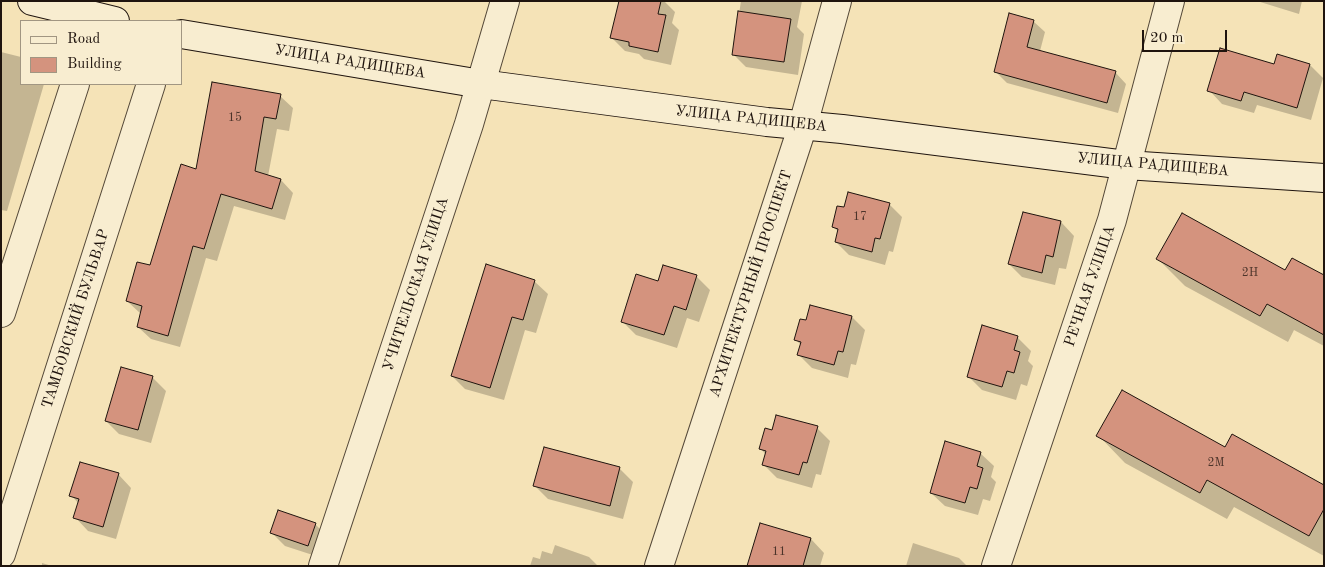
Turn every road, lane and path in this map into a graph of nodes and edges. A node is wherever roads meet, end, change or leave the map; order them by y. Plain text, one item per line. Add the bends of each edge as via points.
1 (32, 1) edge
2 (505, 1) edge
3 (837, 1) edge
4 (1170, 1) edge
5 (102, 15) edge
6 (182, 34) edge
7 (481, 84) junction
8 (75, 85) edge
9 (151, 85) edge
10 (803, 125) junction
11 (1126, 165) junction
12 (1324, 178) edge
13 (1, 313) edge
14 (1, 554) edge
15 (324, 566) edge
16 (660, 566) edge
17 (996, 566) edge

1 - 5 street
2 - 7 street, УЧИТЕЛЬСКАЯ УЛИЦА
3 - 10 street, АРХИТЕКТУРНЫЙ ПРОСПЕКТ
4 - 11 street, РЕЧНАЯ УЛИЦА
6 - 7 street, УЛИЦА РАДИЩЕВА
7 - 10 street, УЛИЦА РАДИЩЕВА
7 - 15 street, УЧИТЕЛЬСКАЯ УЛИЦА
8 - 13 street
9 - 14 street, ТАМБОВСКИЙ БУЛЬВАР
10 - 11 street, УЛИЦА РАДИЩЕВА
10 - 16 street, АРХИТЕКТУРНЫЙ ПРОСПЕКТ
11 - 12 street, УЛИЦА РАДИЩЕВА
11 - 17 street, РЕЧНАЯ УЛИЦА via 1112,220

